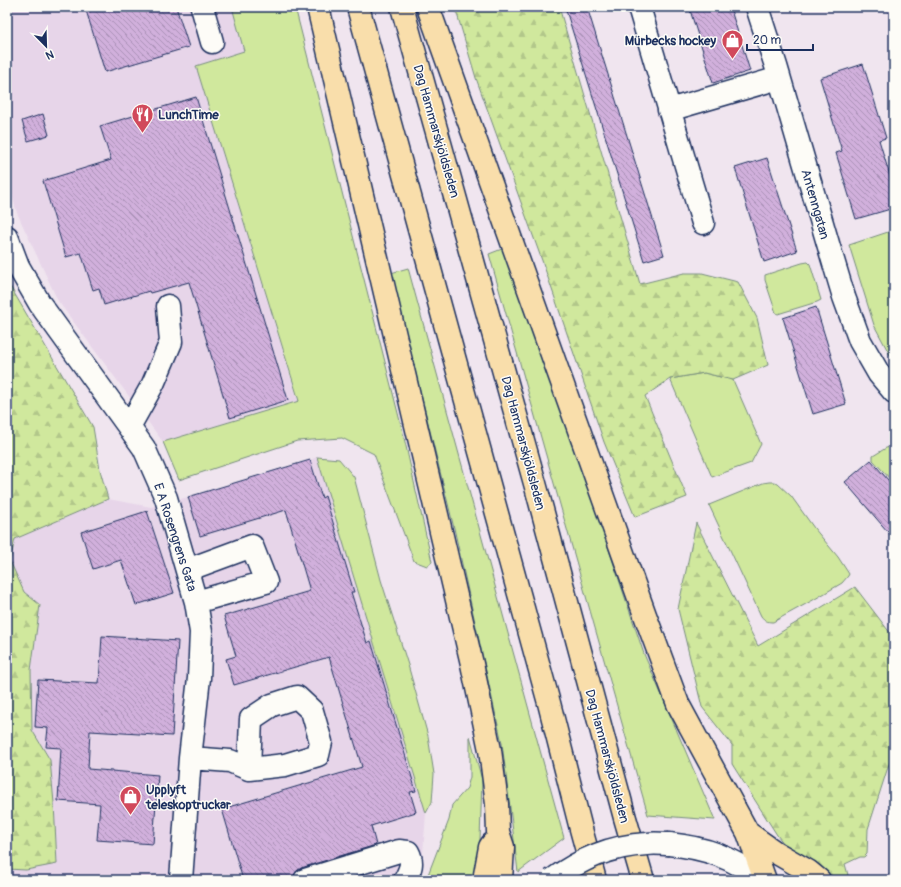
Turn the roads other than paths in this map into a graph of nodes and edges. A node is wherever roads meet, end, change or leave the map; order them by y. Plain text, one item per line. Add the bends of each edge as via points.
1 (202, 7) edge
2 (318, 7) edge
3 (358, 7) edge
4 (402, 7) edge
5 (428, 7) edge
6 (639, 7) edge
7 (757, 7) edge
8 (212, 42) dead end
9 (779, 78) junction
10 (669, 110) junction
11 (703, 222) dead end
12 (7, 237) edge
13 (168, 306) dead end
14 (894, 392) edge
15 (129, 427) junction
16 (187, 570) junction
17 (196, 602) junction
18 (190, 758) junction
19 (249, 769) dead end
20 (498, 832) junction
21 (748, 833) junction
22 (181, 880) edge
23 (305, 880) edge
24 (406, 880) edge
25 (484, 880) edge
26 (501, 880) edge
27 (552, 880) edge
28 (595, 880) edge
29 (643, 880) edge
30 (764, 880) edge
31 (819, 880) edge

1 - 8 street
2 - 20 main road via 472,664 490,750
3 - 28 main road via 549,702
4 - 29 main road, Dag Hammarskjöldsleden
5 - 21 main road via 678,704
6 - 10 street
7 - 9 street, Antenngatan
9 - 10 street
9 - 14 street, Antenngatan via 844,297 860,340 879,374
10 - 11 street
12 - 15 street, E A Rosengrens Gata via 18,266 40,304
13 - 15 street via 171,342 153,384
15 - 16 street, E A Rosengrens Gata via 144,448 166,498
16 - 17 street, E A Rosengrens Gata
16 - 17 street via 252,546 266,582
17 - 18 street, E A Rosengrens Gata via 201,632 199,678
18 - 19 street via 230,761
18 - 22 street, E A Rosengrens Gata
20 - 25 main road via 490,846
20 - 26 main road via 503,847
21 - 30 main road
21 - 31 main road
23 - 24 street via 399,851 408,852 411,858 411,868
27 - 30 street, bridge via 587,858 627,846 648,843 690,846 710,851 736,862

